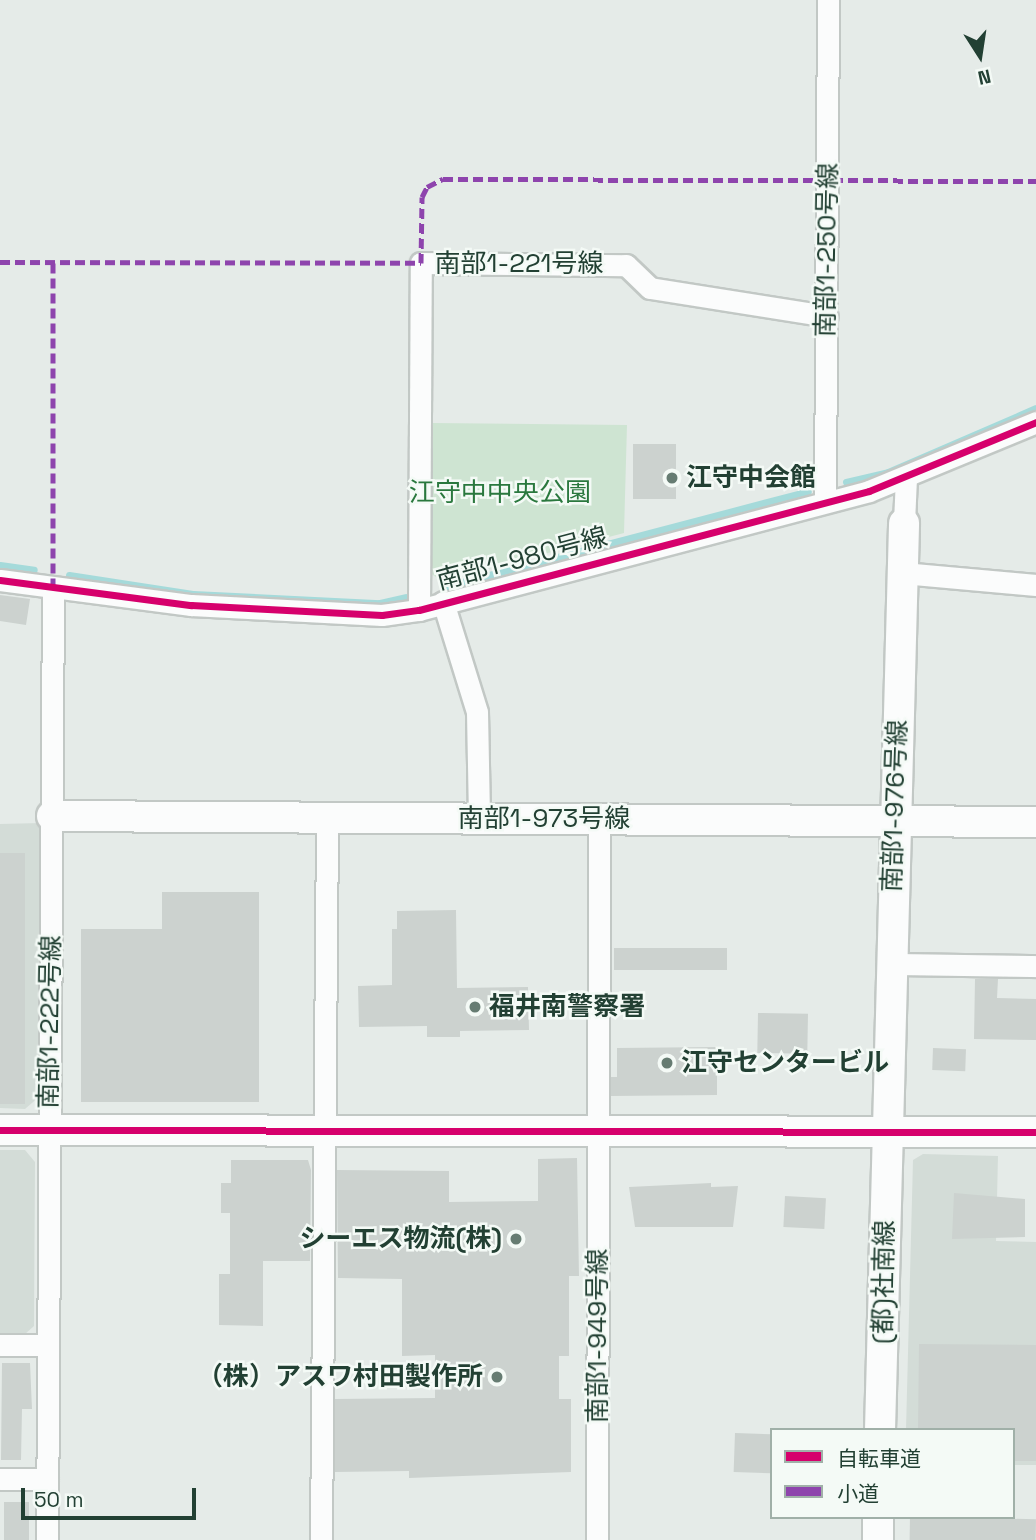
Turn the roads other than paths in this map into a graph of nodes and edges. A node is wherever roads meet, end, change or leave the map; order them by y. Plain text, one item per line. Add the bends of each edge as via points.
1 (828, 0) edge
2 (827, 316) junction
3 (1036, 422) edge
4 (906, 478) junction
5 (825, 500) junction
6 (904, 523) joint
7 (902, 573) junction
8 (0, 580) edge
9 (1036, 585) edge
10 (53, 588) junction
11 (443, 602) junction
12 (419, 610) junction
13 (52, 816) junction
14 (327, 818) junction
15 (479, 819) junction
16 (599, 820) junction
17 (895, 821) junction
18 (1036, 822) edge
19 (891, 964) junction
20 (1036, 966) edge
21 (0, 1130) edge
22 (48, 1130) junction
23 (323, 1132) junction
24 (597, 1132) junction
25 (1036, 1132) edge
26 (887, 1134) junction
27 (0, 1345) edge
28 (48, 1345) junction
29 (880, 1428) edge
30 (0, 1479) edge
31 (47, 1479) junction
32 (878, 1519) edge
33 (47, 1540) edge
34 (321, 1540) edge
35 (597, 1540) edge
36 (878, 1540) edge

1 - 2 street, 南部1-250号線
2 - 5 street, 南部1-250号線
2 - 12 street, 南部1-221号線 via 650,289 626,265 421,263
3 - 4 street, 南部1-980号線
4 - 5 street, 南部1-980号線
4 - 6 street, 南部1-976号線
5 - 11 street, 南部1-980号線
6 - 7 street, 南部1-976号線
7 - 9 street
7 - 17 street, 南部1-976号線
8 - 10 street, 南部1-980号線
10 - 12 street, 南部1-980号線 via 191,605 382,615
10 - 13 street, 南部1-222号線
11 - 12 street, 南部1-980号線
11 - 15 street via 477,712
13 - 14 street, 南部1-973号線
13 - 22 street, 南部1-222号線
14 - 15 street, 南部1-973号線
14 - 23 street
15 - 16 street, 南部1-973号線
16 - 17 street, 南部1-973号線
16 - 24 street, 南部1-949号線
17 - 18 street, 南部1-973号線
17 - 19 street, 南部1-976号線
19 - 20 street
19 - 26 street, 南部1-976号線
21 - 22 street
22 - 23 street
22 - 28 street, 南部1-222号線
23 - 24 street
23 - 34 street
24 - 26 street
24 - 35 street, 南部1-949号線
25 - 26 street
26 - 29 street, (都)社南線
27 - 28 street
28 - 31 street, 南部1-222号線
30 - 31 street
31 - 33 street, 南部1-222号線
32 - 36 street

